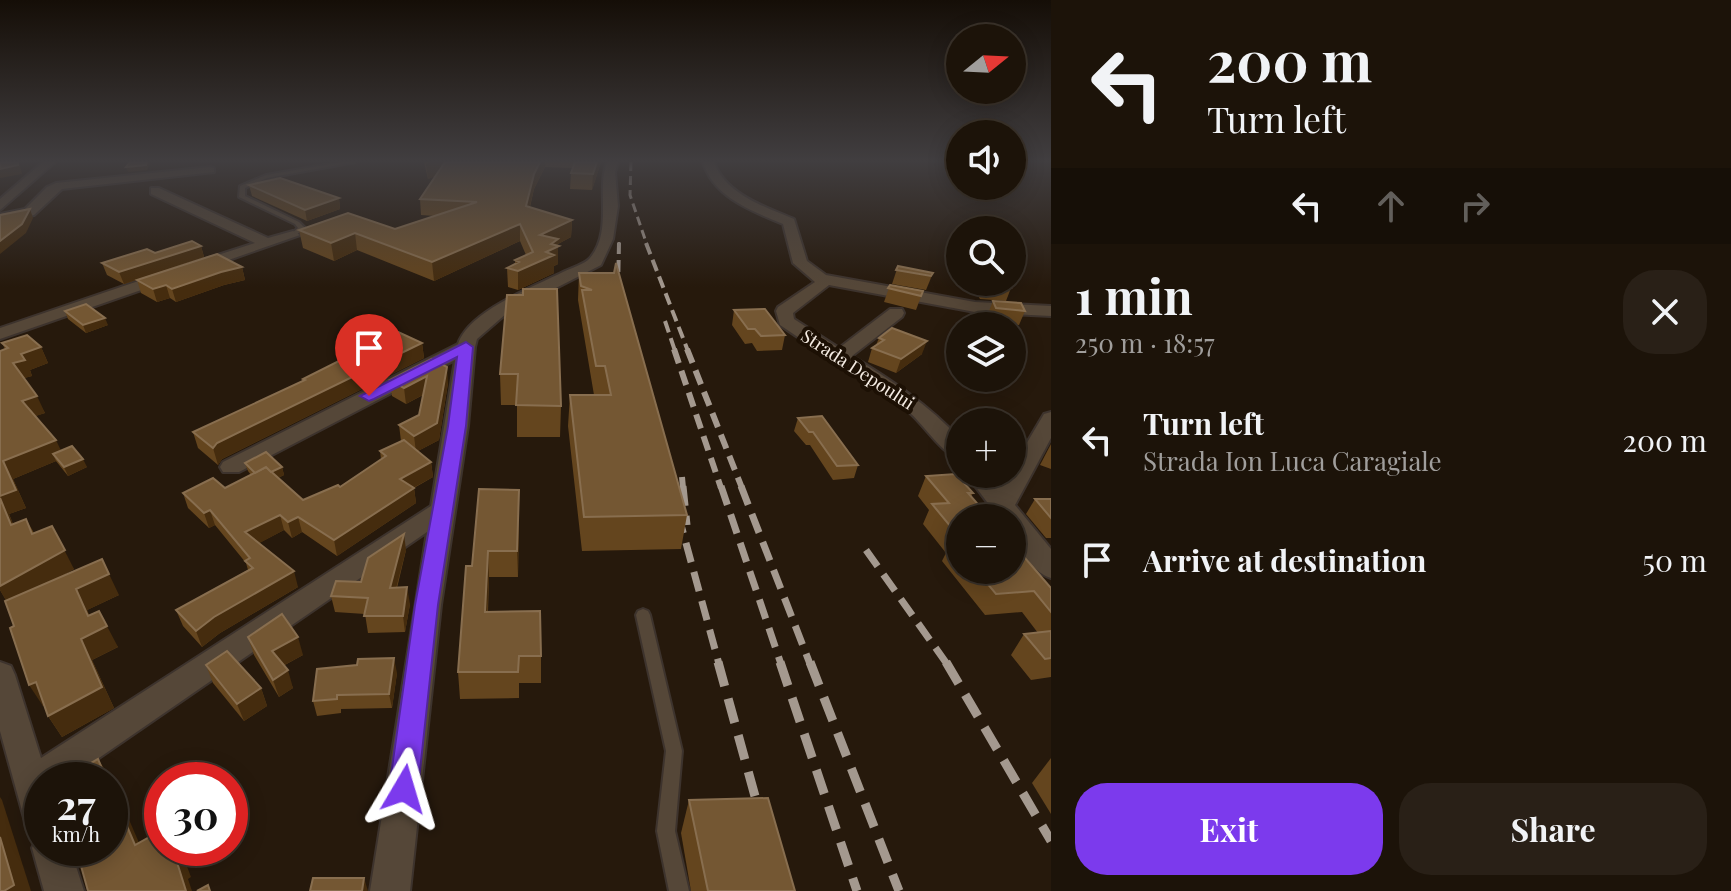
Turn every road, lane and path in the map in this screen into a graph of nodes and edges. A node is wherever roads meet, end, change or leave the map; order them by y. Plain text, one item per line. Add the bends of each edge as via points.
1 (37, 204) edge
2 (182, 204) edge
3 (256, 204) edge
4 (612, 204) edge
5 (746, 204) edge
6 (0, 208) edge
7 (293, 235) joint
8 (267, 243) junction
9 (821, 279) junction
10 (1051, 311) edge
11 (896, 313) dead end
12 (0, 334) edge
13 (466, 347) junction
14 (841, 356) junction
15 (1051, 418) edge
16 (946, 434) edge
17 (231, 467) dead end
18 (989, 488) edge
19 (1002, 504) edge
20 (1004, 504) edge
21 (441, 511) junction
22 (1026, 535) edge
23 (1051, 568) edge
24 (643, 615) dead end
25 (0, 675) edge
26 (26, 762) edge
27 (65, 762) edge
28 (56, 866) edge
29 (64, 891) edge
30 (390, 891) edge
31 (679, 891) edge

1 - 6 street via 29,212
2 - 8 street
3 - 7 lane via 297,223 302,228
4 - 13 street via 596,262 501,309 469,337
5 - 9 street via 789,222 800,263
7 - 8 street
8 - 12 street
9 - 10 street via 975,307
9 - 14 street, Strada Depoului via 815,291 784,316
11 - 14 street
13 - 17 street
13 - 21 street
14 - 16 street, Strada Depoului via 901,393
15 - 20 street
18 - 19 street
21 - 27 street
21 - 30 street
22 - 23 street
24 - 31 lane via 674,751 666,831
25 - 26 street
28 - 29 street

